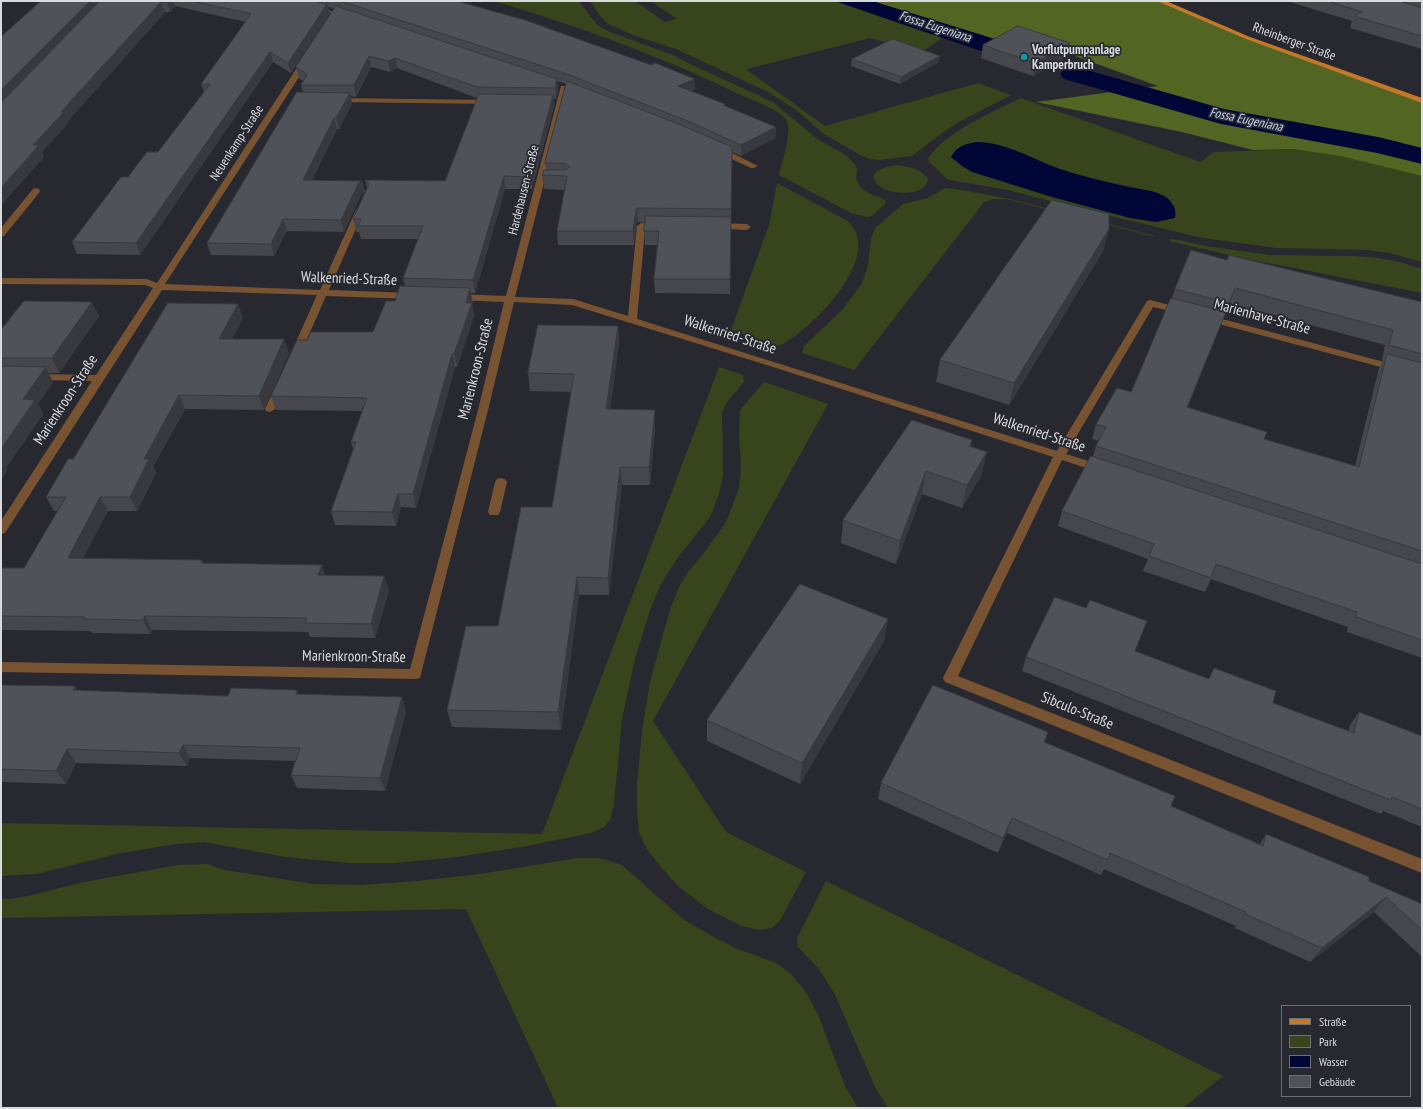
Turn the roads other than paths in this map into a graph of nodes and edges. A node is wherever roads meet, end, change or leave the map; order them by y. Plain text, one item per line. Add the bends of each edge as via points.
1 (284, 1) edge
2 (1160, 1) edge
3 (359, 20) edge
4 (311, 52) edge
5 (564, 88) edge
6 (328, 100) edge
7 (1422, 101) edge
8 (504, 102) edge
9 (713, 147) edge
10 (754, 166) dead end
11 (36, 191) dead end
12 (363, 203) edge
13 (672, 226) edge
14 (702, 226) edge
15 (747, 227) dead end
16 (1, 234) edge
17 (1, 282) edge
18 (158, 287) junction
19 (323, 293) junction
20 (424, 296) edge
21 (448, 296) edge
22 (510, 298) junction
23 (632, 319) junction
24 (290, 366) edge
25 (1422, 375) edge
26 (24, 377) edge
27 (100, 378) junction
28 (283, 380) edge
29 (270, 409) dead end
30 (1059, 456) junction
31 (1112, 473) edge
32 (500, 482) dead end
33 (494, 512) dead end
34 (1, 530) edge
35 (1, 667) edge
36 (1422, 866) edge

1 - 3 street via 334,16
2 - 7 main road, Rheinberger Straße via 1248,38
4 - 18 street, Neuenkamp-Straße via 285,99
5 - 22 street, Hardehausen-Straße via 556,102 544,180
6 - 8 street
9 - 10 street
11 - 16 street
12 - 19 street
13 - 23 street via 641,226
14 - 15 street
17 - 18 street, Walkenried-Straße via 147,282
18 - 19 street, Walkenried-Straße
18 - 27 street, Marienkroon-Straße
19 - 20 street, Walkenried-Straße
19 - 24 street
21 - 22 street, Walkenried-Straße
22 - 23 street, Walkenried-Straße via 573,302
22 - 35 street, Marienkroon-Straße via 415,674
23 - 30 street, Walkenried-Straße
25 - 30 street, Marienhave-Straße via 1150,303
26 - 27 street
27 - 34 street, Marienkroon-Straße
28 - 29 street
30 - 31 street, Walkenried-Straße
30 - 36 street, Sibculo-Straße via 950,678
32 - 33 street

